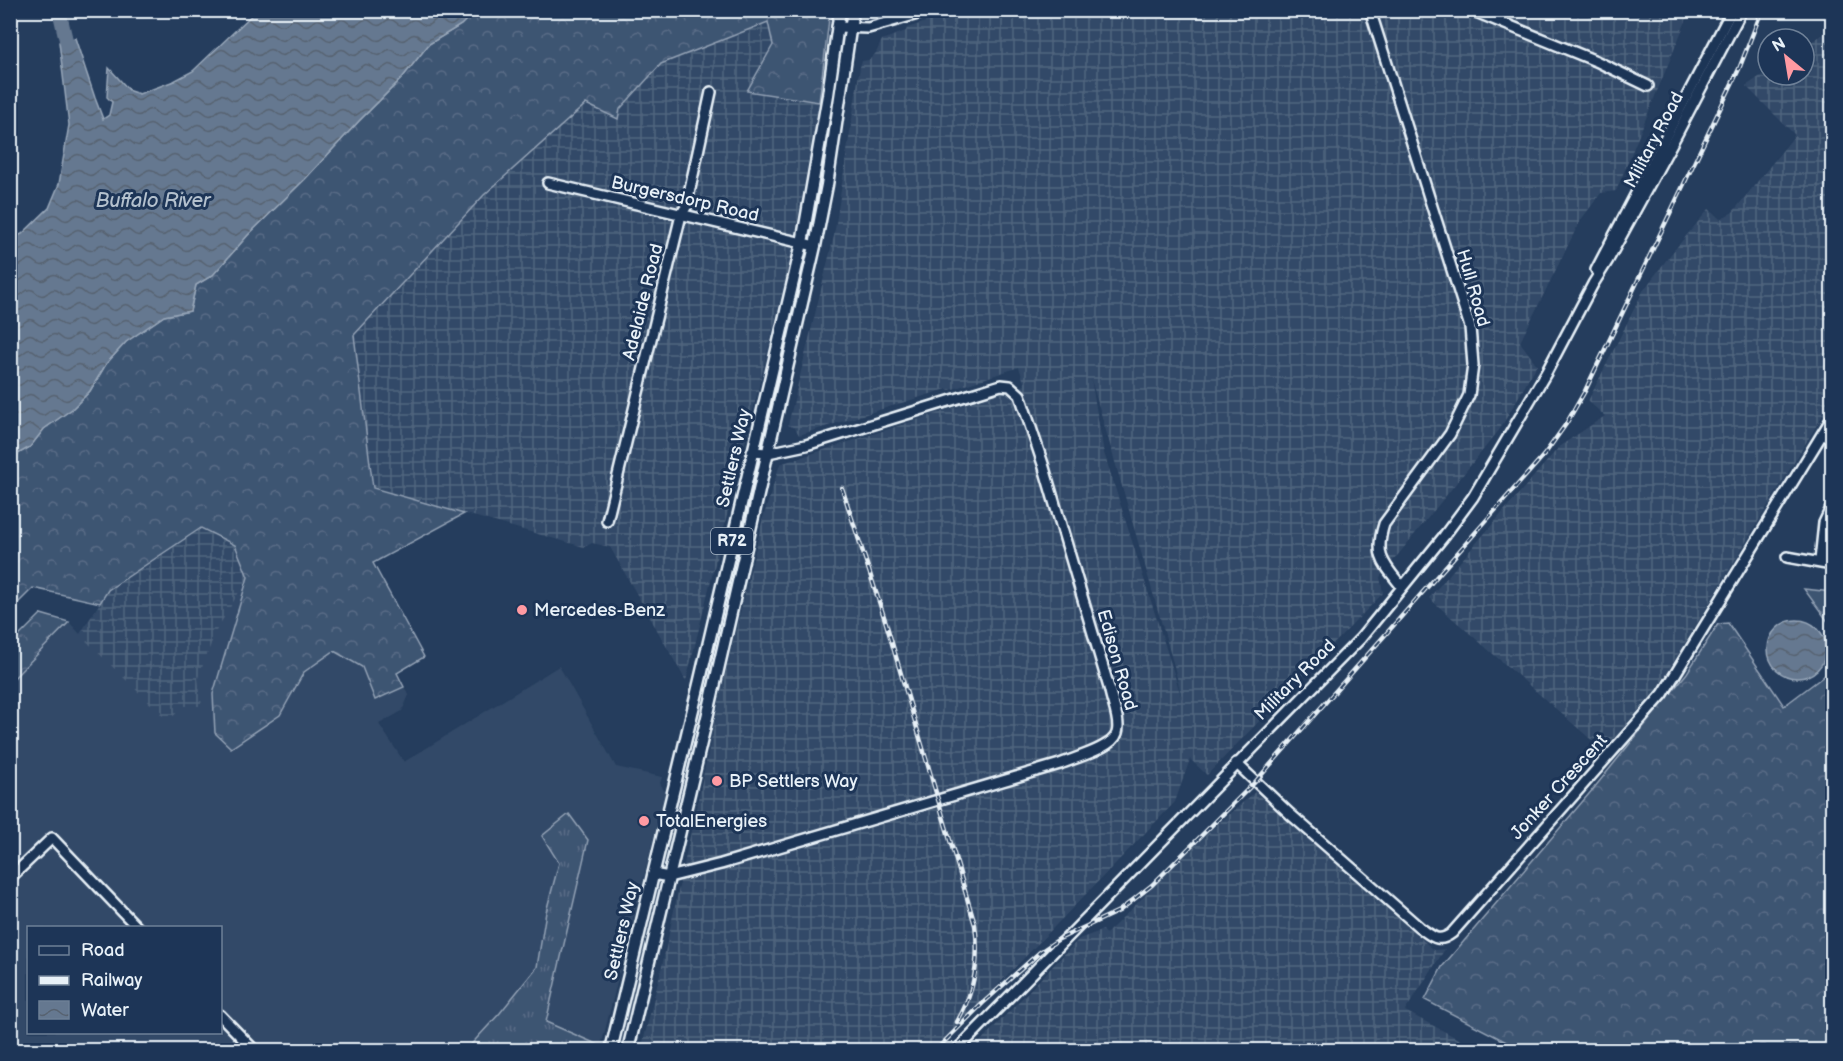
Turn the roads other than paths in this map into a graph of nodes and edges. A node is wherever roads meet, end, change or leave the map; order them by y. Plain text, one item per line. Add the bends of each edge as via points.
1 (840, 10) edge
2 (854, 10) edge
3 (932, 10) edge
4 (1370, 10) edge
5 (1471, 10) edge
6 (1732, 10) edge
7 (1742, 10) edge
8 (837, 27) junction
9 (851, 29) junction
10 (1648, 86) dead end
11 (711, 92) dead end
12 (549, 183) dead end
13 (681, 215) junction
14 (802, 243) junction
15 (815, 246) junction
16 (1593, 284) junction
17 (1833, 418) edge
18 (752, 452) junction
19 (768, 453) junction
20 (1833, 506) edge
21 (607, 521) dead end
22 (1787, 557) dead end
23 (1820, 561) junction
24 (1833, 565) edge
25 (1402, 588) junction
26 (1236, 763) junction
27 (653, 874) junction
28 (669, 877) junction
29 (10, 878) edge
30 (137, 926) edge
31 (222, 1017) edge
32 (254, 1050) edge
33 (611, 1050) edge
34 (628, 1050) edge
35 (957, 1050) edge

1 - 8 main road, Settlers Way / R72
2 - 9 main road, Settlers Way / R72
3 - 9 street
4 - 25 street, Hull Road via 1470,327 1473,365 1469,394 1450,434 1384,524 1378,542 1380,554
5 - 10 street
6 - 16 street, Military Road via 1594,273
7 - 16 street, Military Road
8 - 9 street
8 - 14 main road, Settlers Way / R72
9 - 15 main road, Settlers Way / R72
11 - 13 street, Adelaide Road
12 - 13 street, Burgersdorp Road
13 - 14 street, Burgersdorp Road
13 - 21 street, Adelaide Road
14 - 15 street, Burgersdorp Road
14 - 18 main road, Settlers Way / R72
15 - 19 main road, Settlers Way / R72
16 - 25 street, Military Road via 1473,497
17 - 26 street, Jonker Crescent via 1663,694 1446,938 1438,938 1419,927
18 - 19 street, Edison Road
18 - 27 main road, Settlers Way / R72
19 - 28 main road, Settlers Way / R72
19 - 28 street, Edison Road via 1001,385 1013,388 1020,395 1043,464 1110,691 1118,733 1110,744 1060,764
20 - 23 street via 1824,523
22 - 23 street
23 - 24 street
25 - 26 street, Military Road via 1361,638
26 - 35 street, Military Road
27 - 28 street, Edison Road
27 - 33 main road, Settlers Way / R72
28 - 34 main road, Settlers Way / R72
29 - 30 street via 52,838
31 - 32 street

